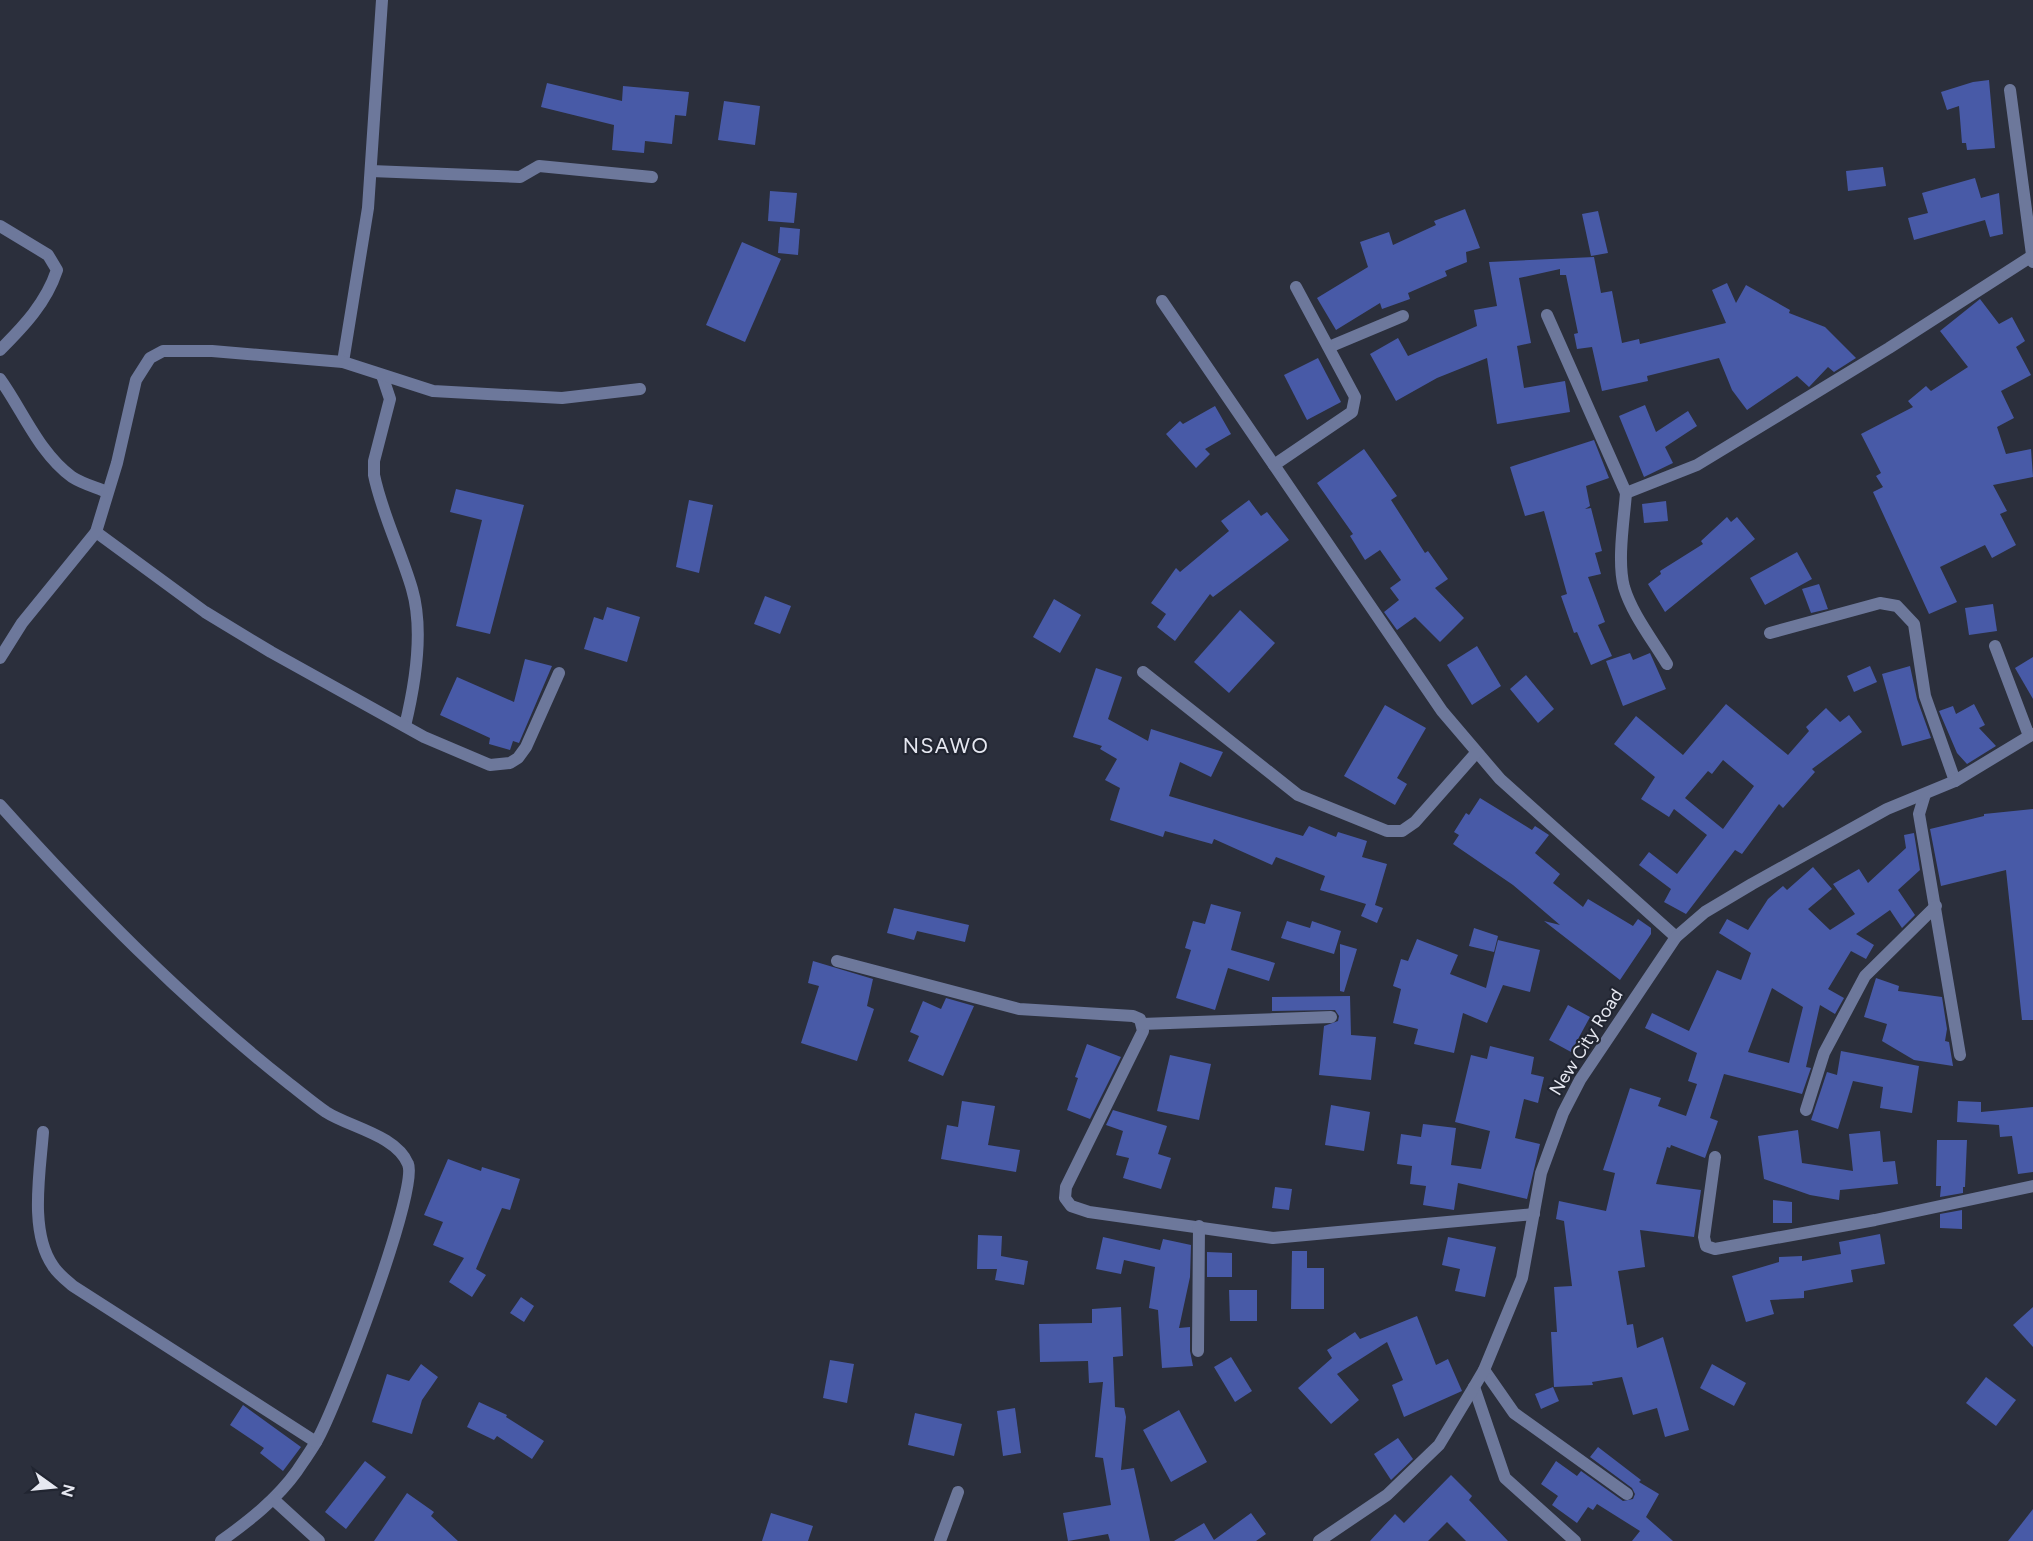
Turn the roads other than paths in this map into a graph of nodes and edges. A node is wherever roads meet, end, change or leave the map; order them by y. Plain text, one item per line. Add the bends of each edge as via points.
1 (382, 0) edge
2 (2010, 90) dead end
3 (371, 171) junction
4 (652, 177) dead end
5 (0, 226) edge
6 (2033, 259) edge
7 (1296, 287) dead end
8 (1162, 301) dead end
9 (1547, 315) dead end
10 (1404, 316) dead end
11 (1329, 347) junction
12 (0, 350) edge
13 (343, 362) junction
14 (382, 375) junction
15 (0, 379) edge
16 (640, 389) dead end
17 (1274, 465) junction
18 (107, 492) junction
19 (1626, 493) junction
20 (96, 532) junction
21 (1770, 633) dead end
22 (1995, 646) dead end
23 (0, 658) edge
24 (1667, 664) dead end
25 (1143, 672) dead end
26 (559, 674) dead end
27 (405, 726) junction
28 (2031, 735) edge
29 (1476, 753) junction
30 (1955, 781) junction
31 (1925, 794) junction
32 (0, 805) edge
33 (1936, 906) junction
34 (1676, 937) junction
35 (837, 961) dead end
36 (1331, 1017) dead end
37 (1142, 1024) junction
38 (1960, 1054) dead end
39 (1806, 1110) dead end
40 (44, 1132) dead end
41 (1716, 1157) dead end
42 (2033, 1186) edge
43 (1534, 1214) junction
44 (1199, 1226) junction
45 (1198, 1351) dead end
46 (1484, 1370) junction
47 (1474, 1387) junction
48 (316, 1442) junction
49 (958, 1492) dead end
50 (1627, 1494) dead end
51 (273, 1499) junction
52 (221, 1541) edge
53 (320, 1541) edge
54 (940, 1541) edge
55 (1319, 1541) edge
56 (1575, 1541) edge

1 - 3 street
2 - 6 street
3 - 4 street via 520,177 539,166
3 - 13 street
5 - 12 street via 48,255 57,270 32,318
6 - 19 street via 1697,465
7 - 11 street
8 - 17 street
9 - 19 street
10 - 11 street
11 - 17 street via 1355,396 1352,412
13 - 14 street
13 - 18 street via 212,351 155,354 136,380
14 - 16 street via 433,391 508,397 562,398
14 - 27 street via 390,399 374,475 415,603 416,662
15 - 18 street via 62,468 80,482
17 - 29 street via 1442,711
18 - 20 street
19 - 24 street via 1623,585
20 - 23 street via 22,623
20 - 27 street via 205,612
21 - 30 street via 1880,603 1897,606 1906,613 1914,624 1925,696
22 - 28 street
25 - 29 street via 1298,795 1387,831 1402,831 1415,822
26 - 27 street via 526,747 510,763 490,765
28 - 30 street, New City Road
29 - 34 street
30 - 31 street, New City Road
31 - 33 street via 1919,814
31 - 34 street, New City Road via 1887,809 1752,884 1704,912
32 - 48 street via 151,964 286,1081 328,1113 363,1127 388,1144 410,1166 407,1197 393,1246
33 - 38 street
33 - 39 street via 1865,976 1824,1053
34 - 43 street, New City Road via 1580,1080 1563,1113 1541,1173
35 - 37 street via 1020,1009 1133,1016
36 - 37 street
37 - 44 street via 1143,1031 1066,1187 1065,1198 1071,1206 1089,1212
40 - 48 street via 40,1237 53,1268 73,1286
41 - 42 street via 1704,1237 1706,1246 1715,1249
43 - 44 street via 1273,1238
43 - 46 street, New City Road via 1522,1278
44 - 45 street
46 - 47 street, New City Road
46 - 50 street via 1514,1413
47 - 55 street, New City Road via 1439,1445 1387,1495
47 - 56 street via 1505,1478
48 - 51 street
49 - 54 street
51 - 52 street
51 - 53 street

